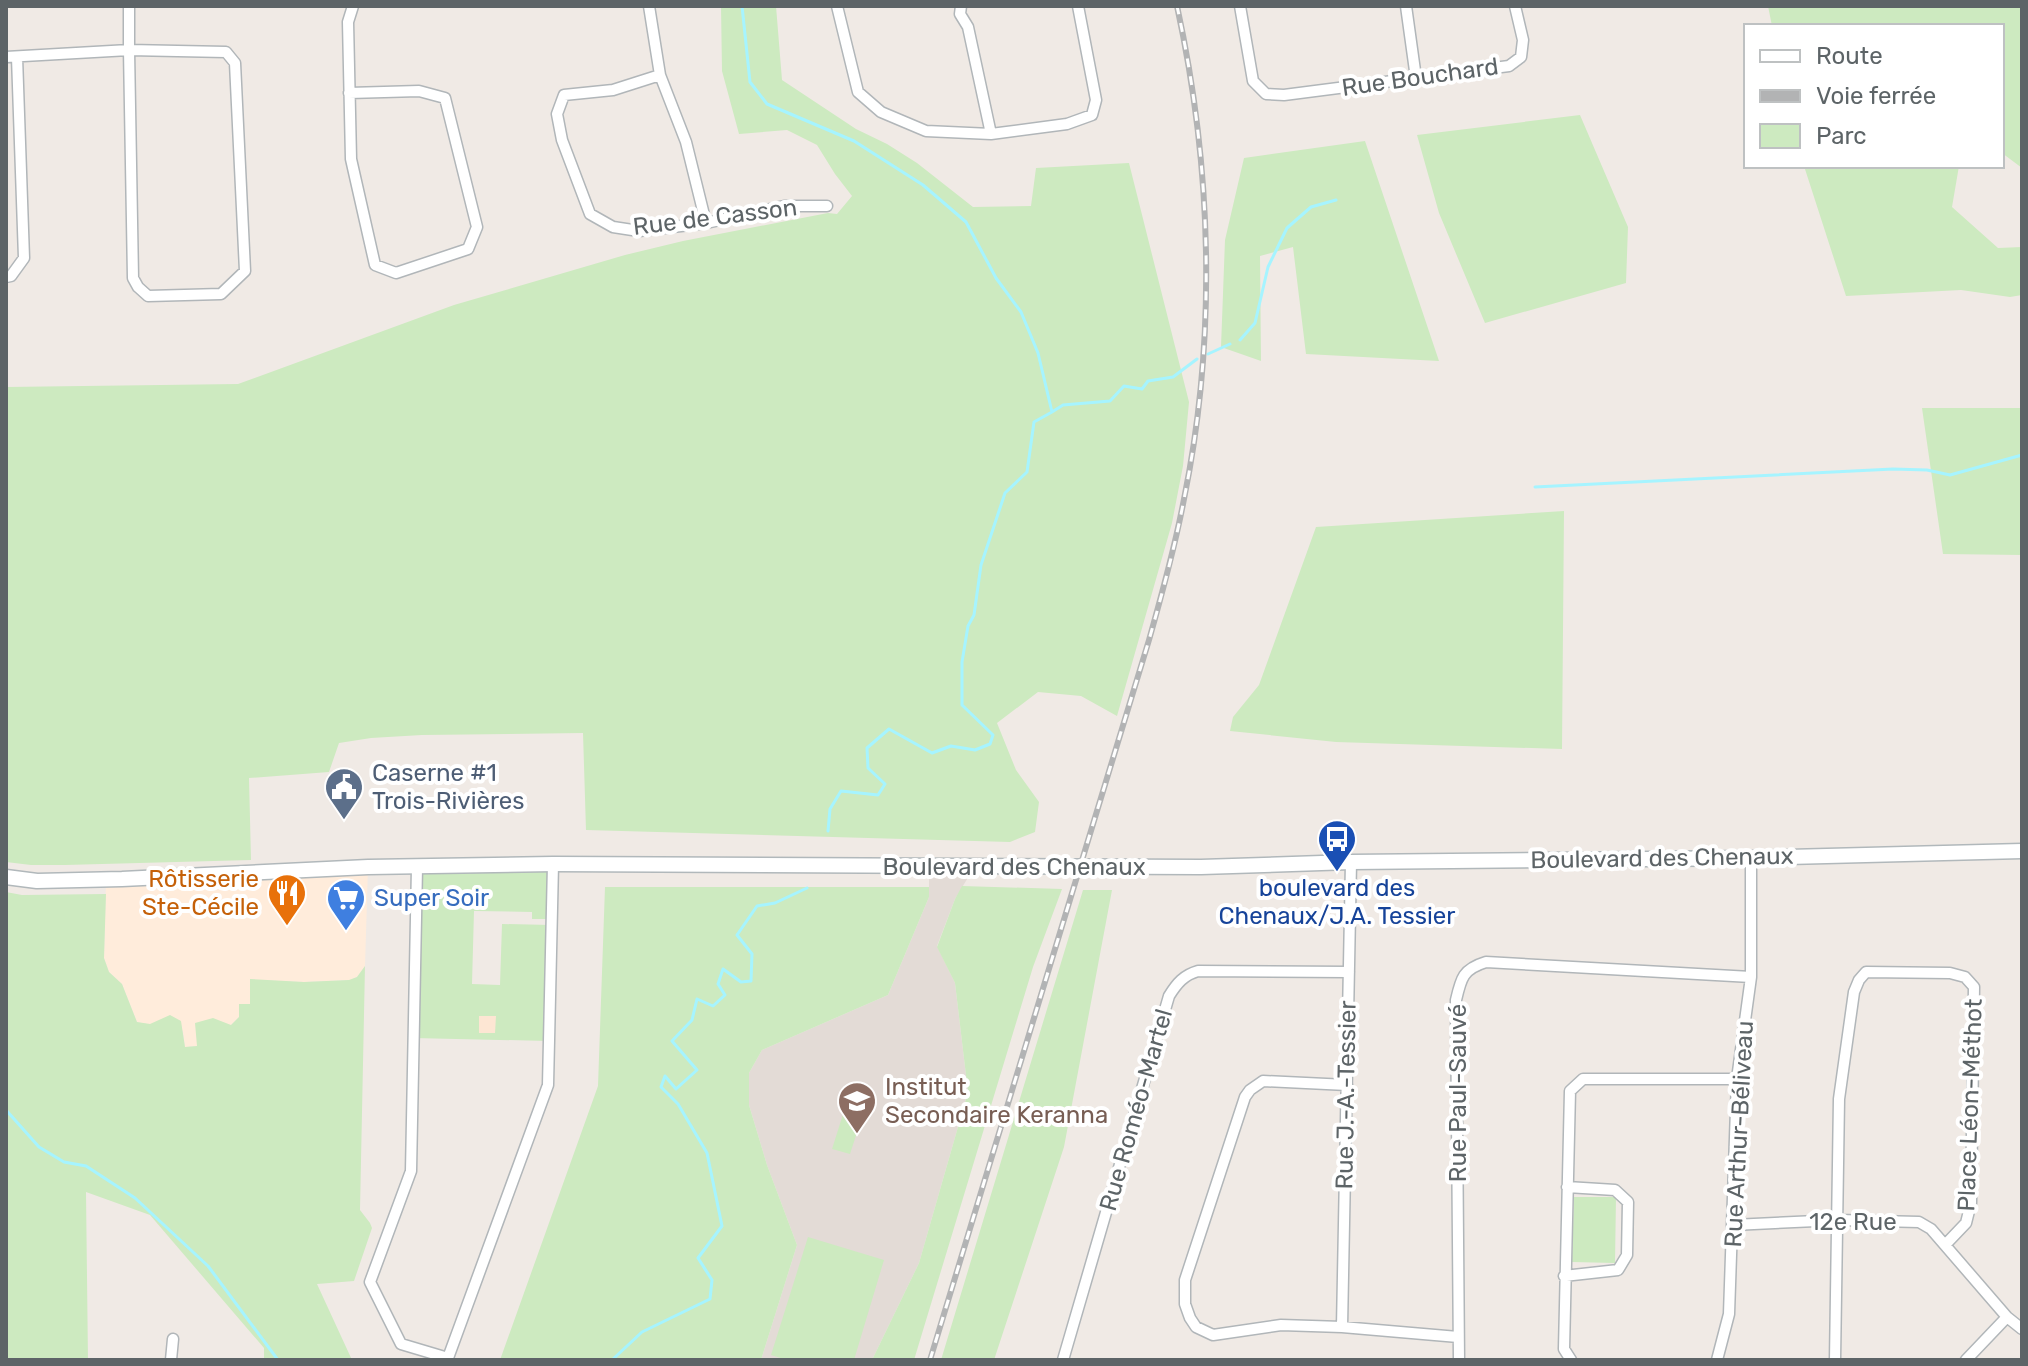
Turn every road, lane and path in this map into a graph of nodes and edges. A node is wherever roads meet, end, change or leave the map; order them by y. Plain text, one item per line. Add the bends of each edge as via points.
1 (129, 6) edge
2 (353, 6) edge
3 (649, 6) edge
4 (837, 6) edge
5 (961, 6) edge
6 (1078, 6) edge
7 (1240, 6) edge
8 (1406, 6) edge
9 (1515, 6) edge
10 (129, 50) junction
11 (12, 57) edge
12 (660, 75) junction
13 (1416, 78) junction
14 (349, 93) junction
15 (991, 134) junction
16 (827, 206) dead end
17 (706, 223) junction
18 (6, 277) edge
19 (2022, 851) edge
20 (1751, 858) junction
21 (1351, 862) junction
22 (553, 864) junction
23 (417, 867) junction
24 (6, 877) edge
25 (1349, 972) junction
26 (1751, 977) junction
27 (1737, 1079) junction
28 (1347, 1085) junction
29 (1567, 1187) junction
30 (1838, 1220) junction
31 (1733, 1225) junction
32 (1945, 1245) junction
33 (1564, 1276) junction
34 (2007, 1317) junction
35 (1342, 1327) junction
36 (2022, 1329) edge
37 (1458, 1337) junction
38 (173, 1339) dead end
39 (448, 1358) edge
40 (171, 1360) edge
41 (1063, 1360) edge
42 (1459, 1360) edge
43 (1571, 1360) edge
44 (1717, 1360) edge
45 (1835, 1360) edge
46 (1966, 1360) edge

1 - 10 street
2 - 14 street via 348,22
3 - 12 street
4 - 15 street via 858,92 881,112 926,131
5 - 15 street
6 - 15 street via 1096,100 1092,115 1067,124
7 - 13 street, Rue Bouchard via 1253,81 1266,94
8 - 13 street
9 - 13 street, Rue Bouchard via 1523,40 1521,57 1509,66
10 - 10 street via 133,278 148,296 221,294 245,271 235,63 226,52
10 - 11 street
11 - 18 street via 24,258
12 - 17 street via 686,142
12 - 17 street, Rue de Casson via 613,90 564,95 557,114 562,140 590,214 613,227 639,231
14 - 14 street via 351,159 375,265 396,273 468,249 477,227 445,98 419,91
16 - 17 street, Rue de Casson via 784,206
19 - 20 main road, Boulevard des Chenaux
20 - 21 main road, Boulevard des Chenaux
20 - 26 street, Rue Arthur-Béliveau
21 - 22 main road, Boulevard des Chenaux via 1122,868
21 - 25 street, Rue J.-A.-Tessier
22 - 23 main road, Boulevard des Chenaux
22 - 39 street via 548,1085
23 - 24 main road, Boulevard des Chenaux via 122,879
23 - 39 street via 411,1171 370,1282 401,1344
25 - 28 street, Rue J.-A.-Tessier
25 - 41 street, Rue Roméo-Martel via 1198,971 1175,987
26 - 27 street, Rue Arthur-Béliveau
26 - 37 street, Rue Paul-Sauvé via 1486,962 1465,972 1456,1000
27 - 29 street via 1583,1079 1570,1091
27 - 31 street, Rue Arthur-Béliveau
28 - 35 street, Rue J.-A.-Tessier
28 - 35 street via 1263,1081 1250,1090 1185,1280 1190,1318 1213,1335 1281,1325
29 - 33 street
29 - 33 street via 1615,1190 1628,1202 1629,1211 1627,1255 1618,1270
30 - 31 street, 12e Rue
30 - 32 street, 12e Rue via 1919,1222
30 - 32 street, Place Léon-Méthot via 1839,1099 1859,980 1866,972 1950,973 1965,977 1974,987 1971,1203 1966,1223
30 - 45 street
31 - 44 street, Rue Arthur-Béliveau via 1729,1314
32 - 34 street, 12e Rue
33 - 43 street via 1564,1349
34 - 36 street, 12e Rue
34 - 46 street
35 - 37 street
37 - 42 street, Rue Paul-Sauvé
38 - 40 street

